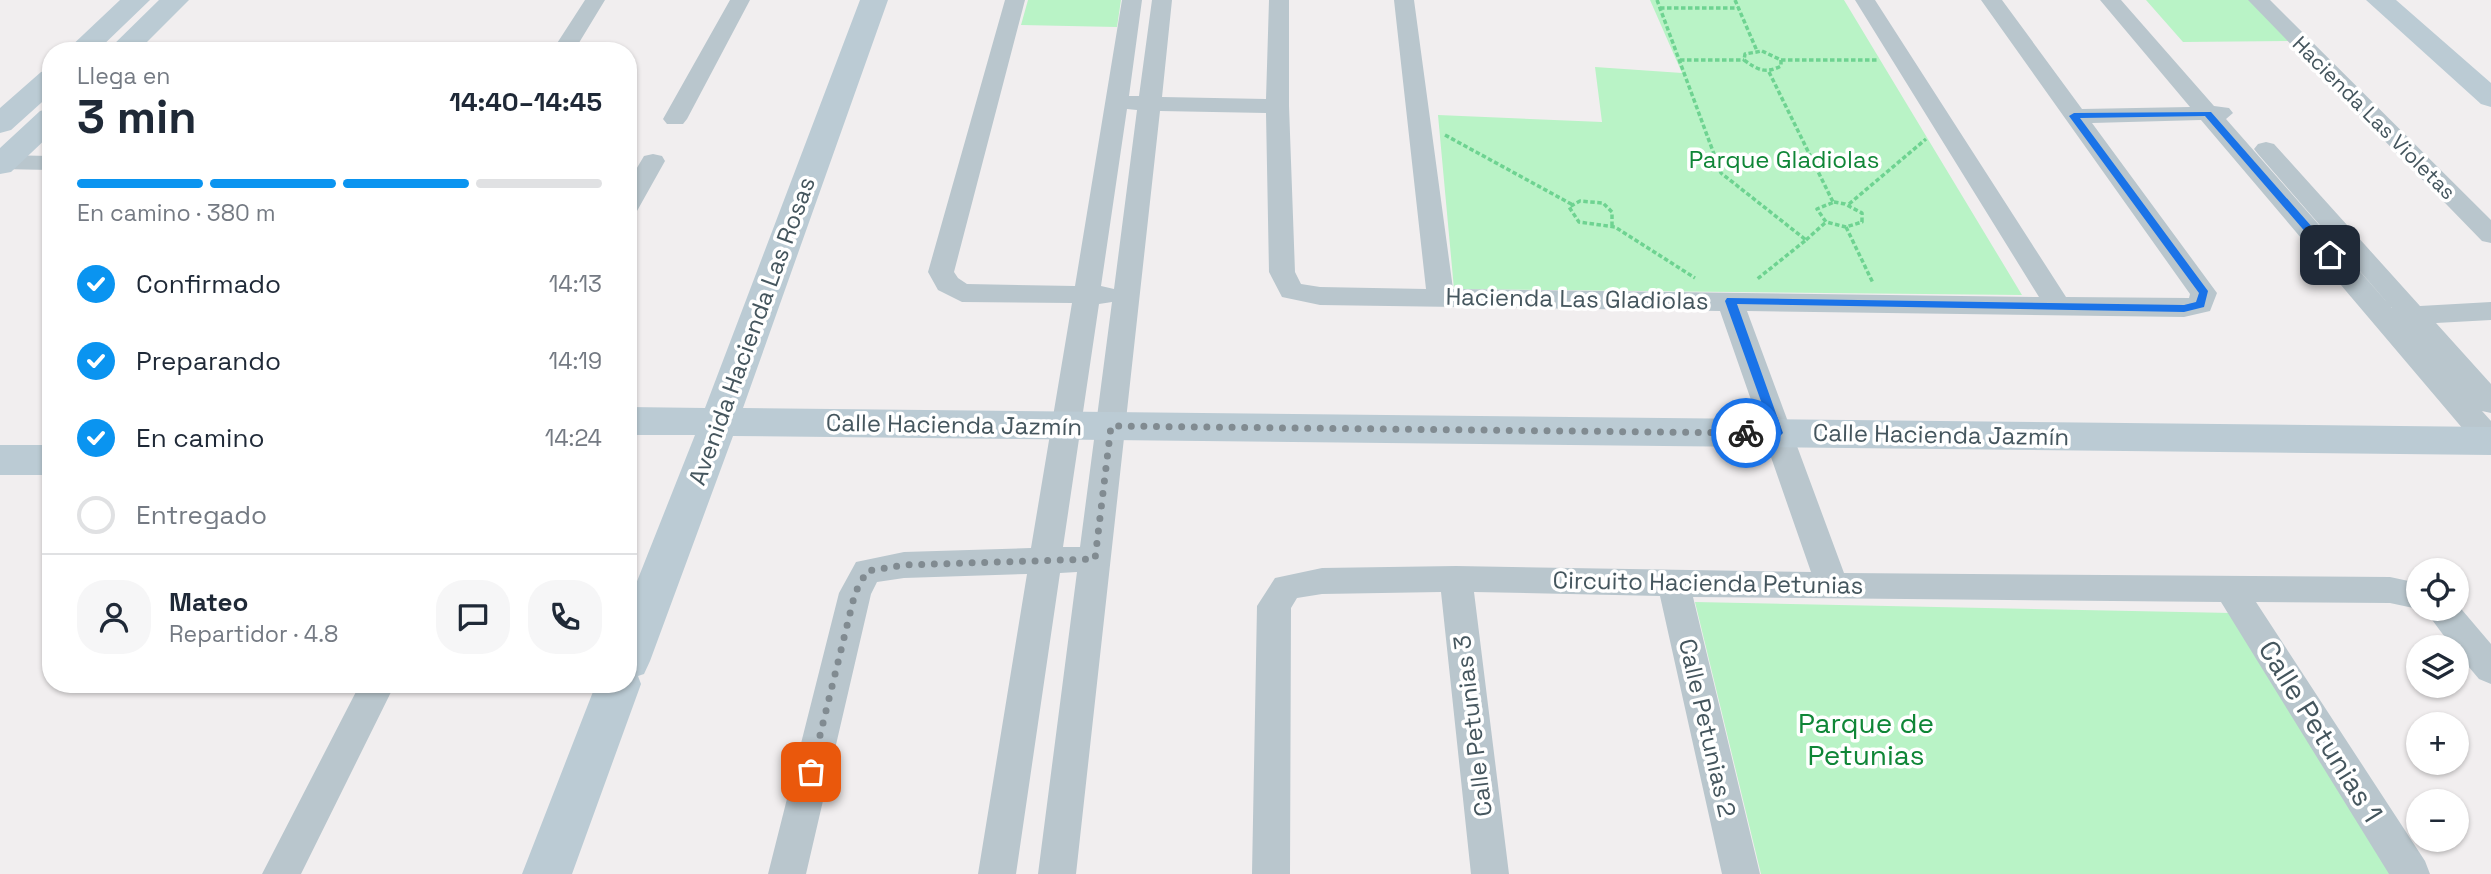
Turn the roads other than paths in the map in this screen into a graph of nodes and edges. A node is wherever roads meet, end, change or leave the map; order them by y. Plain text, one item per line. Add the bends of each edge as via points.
1 (136, 0) edge
2 (175, 0) edge
3 (595, 0) edge
4 (740, 0) edge
5 (874, 0) edge
6 (1015, 0) edge
7 (1132, 0) edge
8 (1161, 0) edge
9 (1279, 0) edge
10 (1404, 0) edge
11 (1865, 0) edge
12 (1992, 0) edge
13 (2110, 0) edge
14 (2133, 0) edge
15 (2258, 0) edge
16 (2380, 0) edge
17 (90, 42) edge
18 (131, 42) edge
19 (569, 42) edge
20 (42, 86) edge
21 (2491, 98) edge
22 (1116, 103) junction
23 (1149, 104) junction
24 (1277, 106) junction
25 (2233, 113) junction
26 (2207, 114) junction
27 (2074, 116) junction
28 (675, 119) dead end
29 (0, 124) edge
30 (42, 126) edge
31 (653, 161) dead end
32 (42, 163) edge
33 (2, 164) edge
34 (637, 190) edge
35 (2491, 235) edge
36 (1086, 294) junction
37 (1126, 295) junction
38 (1440, 296) junction
39 (1730, 301) junction
40 (2058, 306) junction
41 (2491, 312) edge
42 (2413, 314) junction
43 (2491, 403) edge
44 (637, 420) edge
45 (719, 422) junction
46 (1066, 426) junction
47 (1111, 426) junction
48 (1778, 433) junction
49 (2491, 441) edge
50 (0, 460) edge
51 (42, 460) edge
52 (1095, 559) junction
53 (1045, 560) junction
54 (1455, 579) junction
55 (1673, 583) junction
56 (1832, 586) junction
57 (2230, 589) junction
58 (2406, 593) edge
59 (2451, 621) edge
60 (637, 637) edge
61 (2491, 669) edge
62 (373, 693) edge
63 (616, 693) edge
64 (281, 874) edge
65 (547, 874) edge
66 (787, 874) edge
67 (997, 874) edge
68 (1057, 874) edge
69 (1270, 874) edge
70 (1490, 874) edge
71 (1741, 874) edge
72 (2411, 874) edge

1 - 17 street
2 - 18 street
3 - 19 street
4 - 28 street
5 - 45 street, Avenida Hacienda Las Rosas
6 - 36 street via 941,272 947,284 962,293
7 - 22 street
8 - 23 street
9 - 24 street, Hacienda Las Gladiolas
10 - 38 street
11 - 40 street
12 - 27 street, Hacienda Las Gladiolas
13 - 26 street
14 - 25 street
15 - 35 street, Hacienda Las Violetas
16 - 21 street
20 - 29 street
22 - 23 street
22 - 36 street
23 - 24 street
23 - 37 street
24 - 38 street, Hacienda Las Gladiolas via 1282,272 1291,290 1320,296
25 - 26 street
25 - 42 street
26 - 27 street
26 - 49 street
27 - 40 street, Hacienda Las Gladiolas via 2204,293 2200,304 2184,308
30 - 33 street
31 - 34 street
32 - 33 street
36 - 37 street
36 - 46 street
37 - 47 street
38 - 39 street, Hacienda Las Gladiolas
39 - 40 street, Hacienda Las Gladiolas
39 - 48 street
41 - 42 street
42 - 43 street
44 - 45 street, Calle Hacienda Jazmín
45 - 46 street, Calle Hacienda Jazmín
45 - 60 street, Avenida Hacienda Las Rosas
46 - 47 street, Calle Hacienda Jazmín
46 - 53 street
47 - 48 street, Calle Hacienda Jazmín
47 - 52 street
48 - 49 street, Calle Hacienda Jazmín
48 - 56 street
50 - 51 street
52 - 53 street
52 - 68 street
53 - 66 street via 904,565 867,571 855,593
53 - 67 street
54 - 55 street, Circuito Hacienda Petunias
54 - 69 street, Circuito Hacienda Petunias via 1287,587 1274,606
54 - 70 street, Calle Petunias 3
55 - 56 street, Circuito Hacienda Petunias
55 - 71 street, Calle Petunias 2
56 - 57 street, Circuito Hacienda Petunias
57 - 58 street, Circuito Hacienda Petunias
57 - 72 street, Calle Petunias 1
59 - 61 street
62 - 64 street
63 - 65 street

